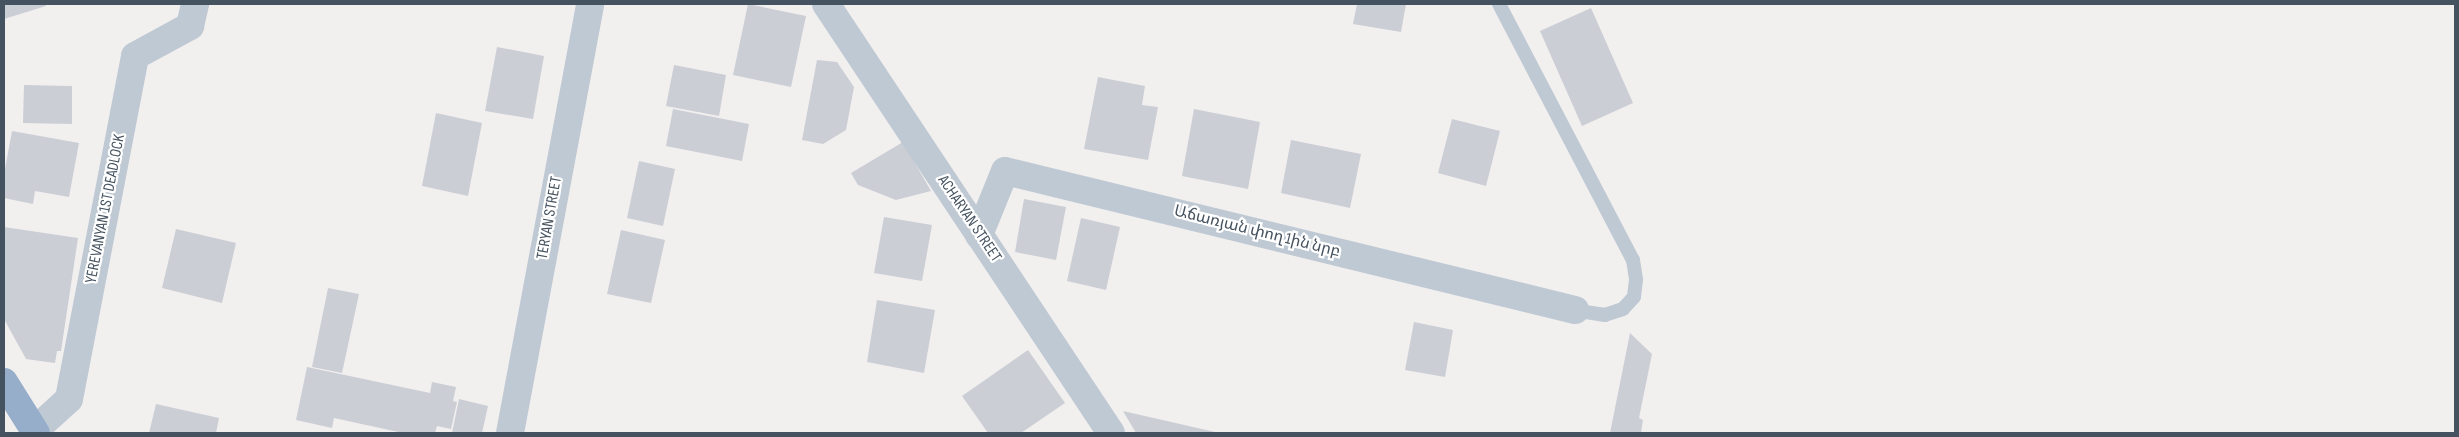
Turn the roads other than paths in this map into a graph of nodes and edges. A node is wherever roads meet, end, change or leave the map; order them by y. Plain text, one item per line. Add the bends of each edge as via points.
1 (195, 4) edge
2 (590, 4) edge
3 (826, 4) edge
4 (1499, 4) edge
5 (980, 235) junction
6 (1575, 310) joint
7 (4, 382) edge
8 (35, 432) edge
9 (510, 433) edge
10 (1111, 433) edge

1 - 8 street, YEREVANYAN 1ST DEADLOCK via 190,26 136,56 69,399
2 - 9 street, TERYAN STREET
3 - 5 street, ACHARYAN STREET
4 - 6 lane via 1633,260 1634,297 1623,309 1605,315
5 - 6 street, Աճառյան փող 1ին նրբ via 1005,171
5 - 10 street, ACHARYAN STREET
7 - 8 highway

